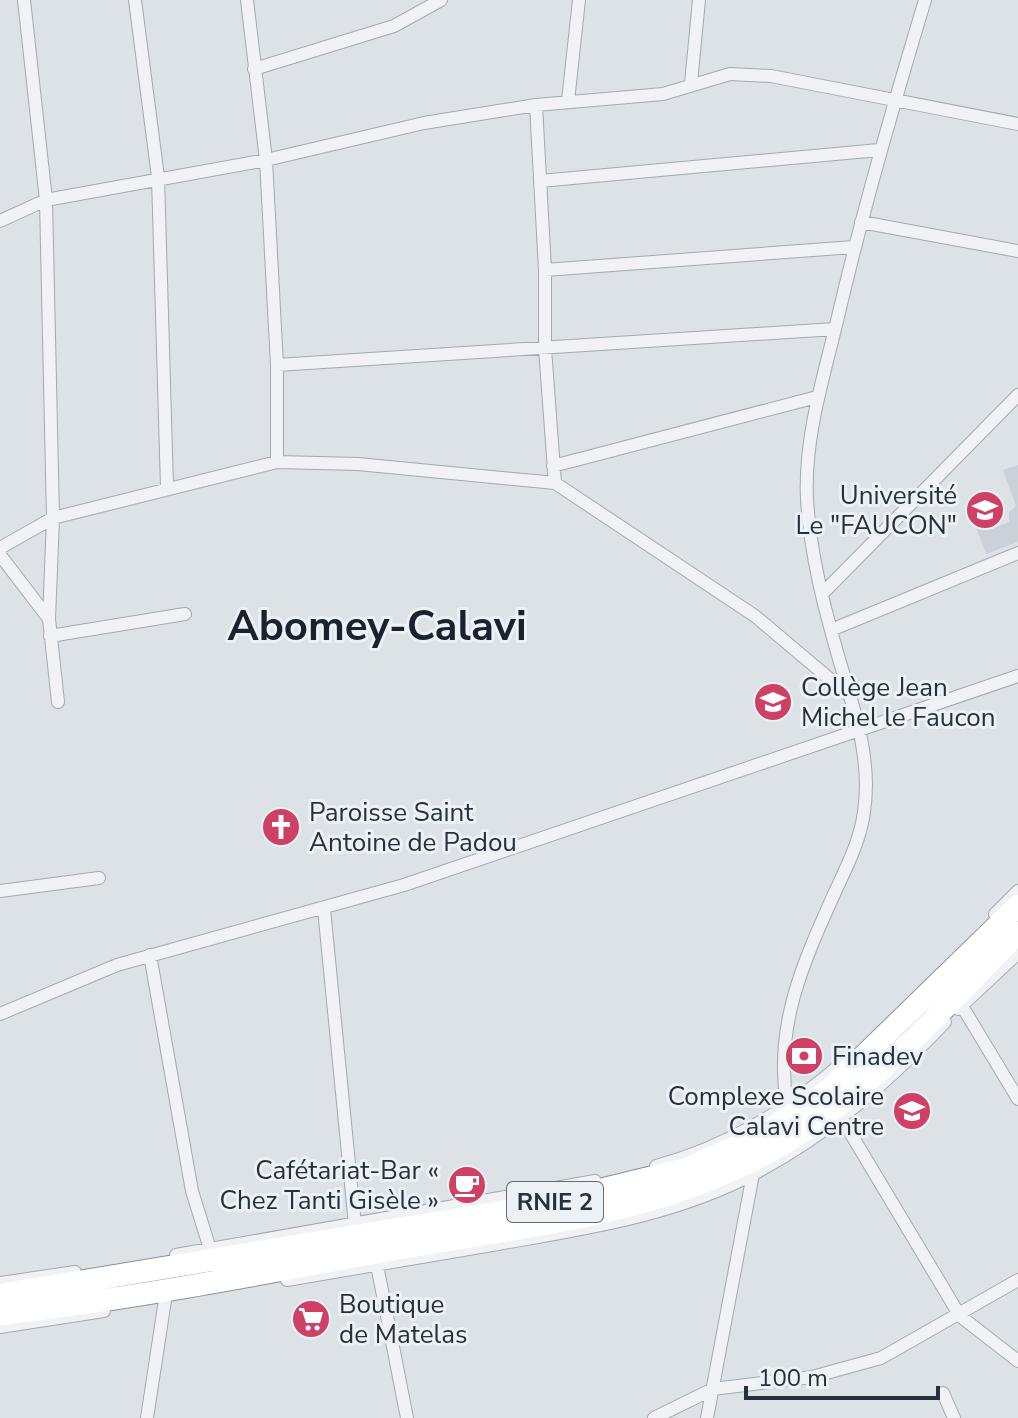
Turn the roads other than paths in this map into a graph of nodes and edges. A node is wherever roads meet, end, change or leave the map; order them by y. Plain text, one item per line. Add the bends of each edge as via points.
1 (24, 0) edge
2 (135, 0) edge
3 (247, 0) edge
4 (441, 0) edge
5 (579, 0) edge
6 (699, 0) edge
7 (925, 0) edge
8 (254, 69) junction
9 (691, 83) junction
10 (895, 99) junction
11 (568, 101) junction
12 (536, 105) junction
13 (1018, 124) edge
14 (879, 150) junction
15 (266, 160) junction
16 (158, 177) junction
17 (540, 181) junction
18 (46, 200) junction
19 (0, 221) edge
20 (861, 222) junction
21 (854, 247) junction
22 (1018, 251) edge
23 (545, 270) junction
24 (835, 329) junction
25 (545, 349) junction
26 (277, 365) junction
27 (1018, 395) edge
28 (817, 397) junction
29 (277, 462) junction
30 (553, 466) junction
31 (555, 483) junction
32 (167, 487) junction
33 (53, 518) junction
34 (0, 548) edge
35 (1018, 553) edge
36 (0, 555) edge
37 (822, 594) junction
38 (185, 614) dead end
39 (49, 619) junction
40 (831, 630) junction
41 (50, 636) junction
42 (1018, 676) edge
43 (850, 696) junction
44 (58, 702) dead end
45 (861, 730) junction
46 (99, 878) dead end
47 (0, 891) edge
48 (1018, 891) edge
49 (1018, 906) edge
50 (324, 909) junction
51 (1018, 933) edge
52 (1018, 953) edge
53 (150, 955) junction
54 (962, 1006) junction
55 (0, 1014) edge
56 (1018, 1099) edge
57 (787, 1105) junction
58 (842, 1119) junction
59 (753, 1174) junction
60 (355, 1225) junction
61 (210, 1249) junction
62 (377, 1265) junction
63 (1018, 1280) edge
64 (0, 1283) edge
65 (0, 1295) edge
66 (165, 1300) junction
67 (0, 1314) edge
68 (960, 1316) junction
69 (0, 1327) edge
70 (1018, 1361) edge
71 (713, 1389) junction
72 (943, 1393) dead end
73 (147, 1418) edge
74 (407, 1418) edge
75 (654, 1418) edge
76 (707, 1418) edge
77 (954, 1418) edge

1 - 18 street
2 - 16 street
3 - 8 street
4 - 8 street via 394,26
5 - 11 street
6 - 9 street
7 - 10 street
8 - 15 street
9 - 10 street via 748,73
9 - 11 street via 663,94
10 - 13 street
10 - 14 street
11 - 12 street
12 - 15 street via 424,123
12 - 17 street
14 - 17 street
14 - 20 street
15 - 16 street
15 - 26 street
16 - 18 street
16 - 32 street
17 - 23 street
18 - 19 street
18 - 33 street
20 - 21 street
20 - 22 street
21 - 23 street
21 - 24 street
23 - 25 street
24 - 25 street
24 - 28 street
25 - 26 street
25 - 30 street
26 - 29 street
27 - 37 street
28 - 30 street
28 - 37 street via 807,496
29 - 31 street via 358,464
29 - 32 street
30 - 31 street
31 - 43 street via 755,616
32 - 33 street
33 - 34 street
33 - 39 street
35 - 40 street
36 - 39 street
37 - 40 street
38 - 41 street
39 - 41 street
40 - 43 street
41 - 44 street
42 - 45 street
43 - 45 street
45 - 50 street
45 - 57 street via 864,813 788,1009 783,1047
46 - 47 street
48 - 57 street via 867,1040
49 - 65 highway, RNIE 2 / RNIE 2 via 830,1089 762,1135 686,1169 526,1208
50 - 53 street
50 - 60 street
51 - 67 highway, RNIE 2 / RNIE 2 via 843,1102 778,1147 706,1182 626,1207 536,1224
52 - 54 street
53 - 55 street
53 - 61 street via 192,1191
54 - 56 street
54 - 58 street
57 - 60 street via 730,1137 666,1163
58 - 59 street
58 - 68 street
59 - 62 street via 647,1214
59 - 71 street
60 - 61 street
61 - 64 street
62 - 66 street
62 - 74 street
63 - 68 street
66 - 69 street
66 - 73 street
68 - 70 street
68 - 71 street via 881,1358 812,1377
71 - 75 street
71 - 76 street
72 - 77 street

